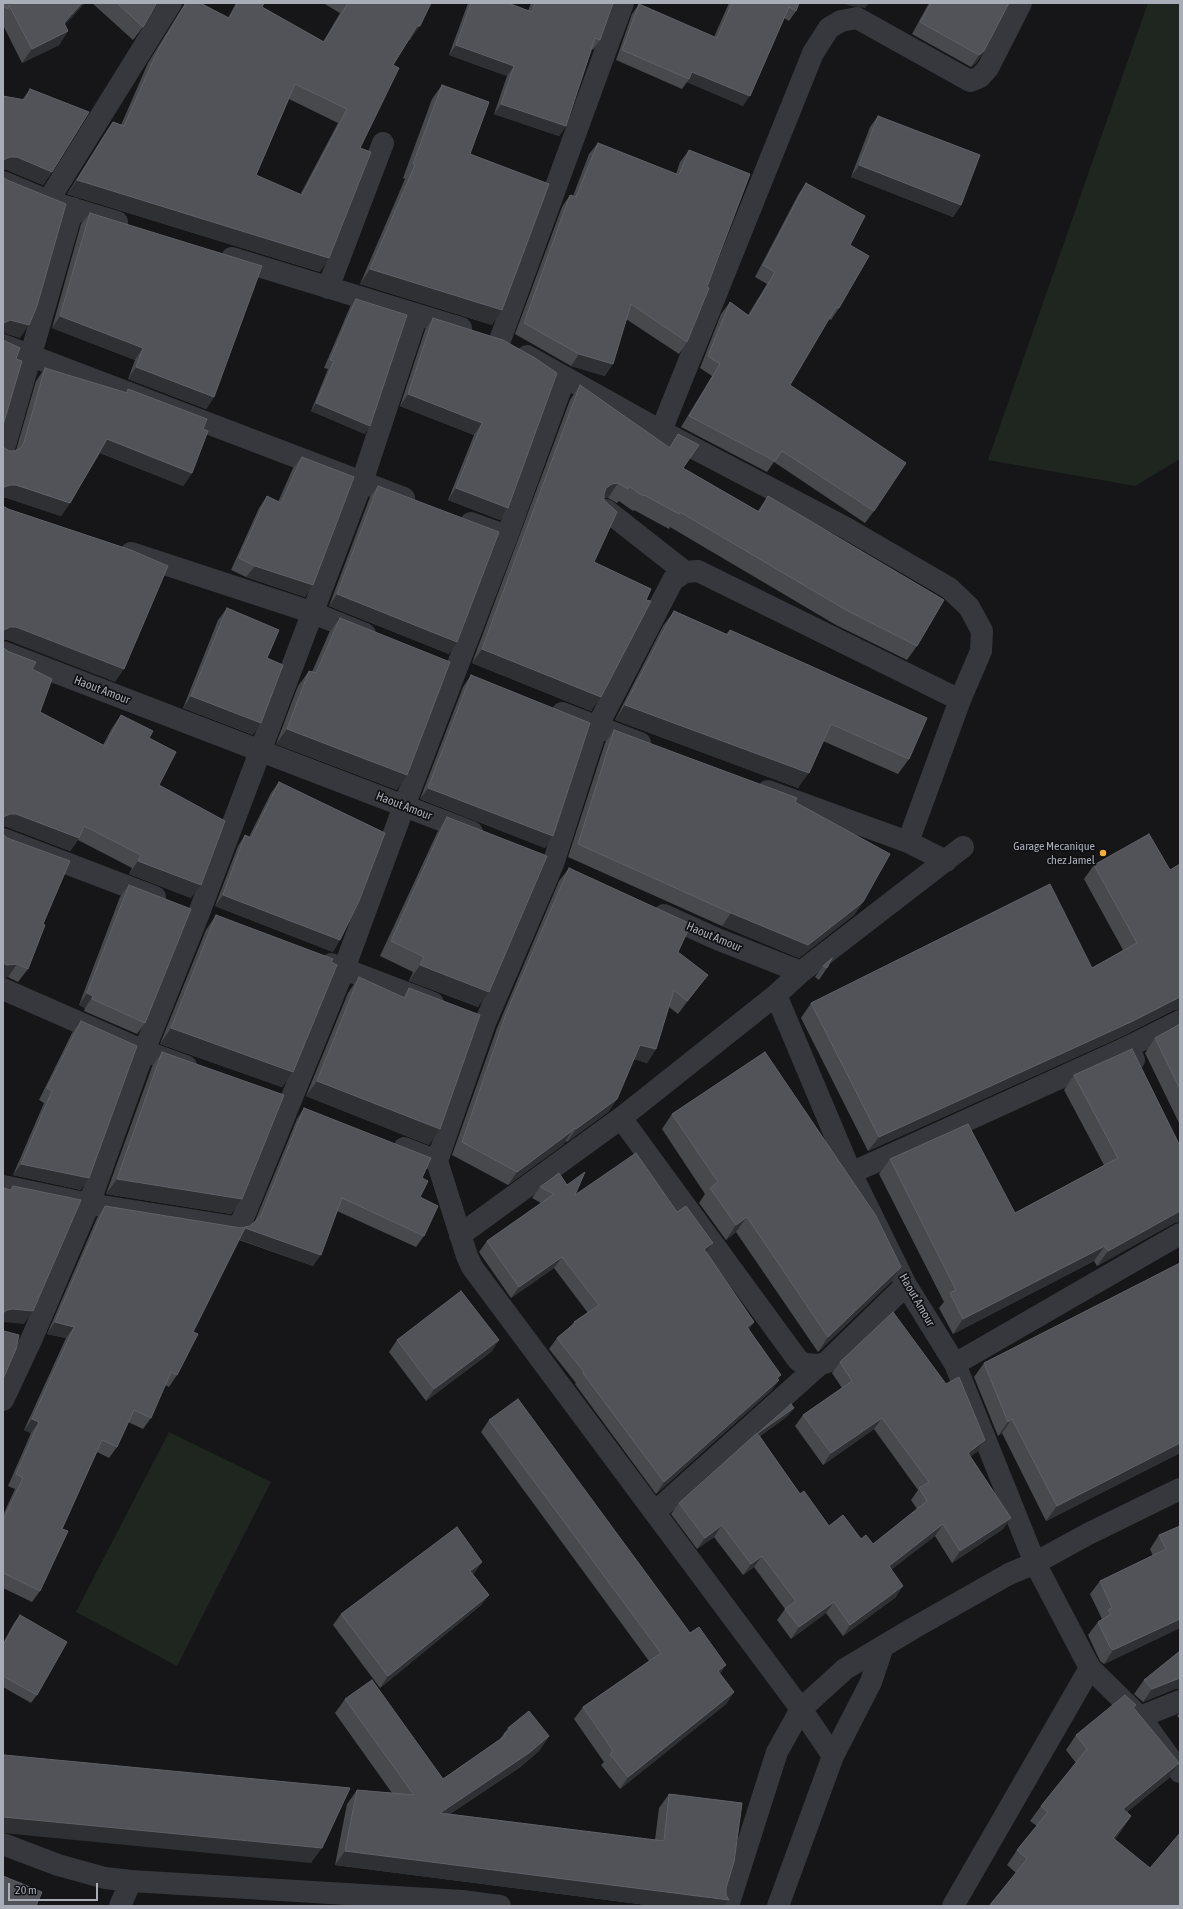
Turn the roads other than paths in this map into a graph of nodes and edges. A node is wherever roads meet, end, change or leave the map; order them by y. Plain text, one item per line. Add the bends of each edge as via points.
1 (171, 3) edge
2 (623, 3) edge
3 (1021, 3) edge
4 (383, 143) dead end
5 (3, 182) edge
6 (48, 201) junction
7 (73, 208) junction
8 (133, 227) edge
9 (215, 253) edge
10 (328, 288) junction
11 (417, 315) junction
12 (500, 340) junction
13 (3, 345) edge
14 (32, 356) junction
15 (565, 377) junction
16 (661, 432) junction
17 (3, 452) edge
18 (362, 482) junction
19 (420, 504) edge
20 (606, 510) edge
21 (449, 515) edge
22 (507, 536) junction
23 (116, 547) edge
24 (685, 572) junction
25 (311, 612) junction
26 (384, 641) edge
27 (3, 652) edge
28 (434, 661) edge
29 (456, 670) junction
30 (477, 678) edge
31 (960, 700) junction
32 (541, 704) edge
33 (597, 727) junction
34 (656, 749) edge
35 (259, 751) junction
36 (752, 785) edge
37 (404, 806) junction
38 (3, 839) edge
39 (489, 839) edge
40 (908, 842) junction
41 (963, 847) dead end
42 (532, 856) edge
43 (946, 861) junction
44 (553, 864) junction
45 (575, 874) edge
46 (646, 906) edge
47 (199, 914) junction
48 (221, 922) edge
49 (315, 958) edge
50 (344, 969) junction
51 (801, 972) junction
52 (3, 989) edge
53 (776, 995) junction
54 (1180, 1021) edge
55 (486, 1023) junction
56 (1128, 1047) junction
57 (144, 1051) junction
58 (202, 1072) edge
59 (1142, 1076) edge
60 (268, 1095) edge
61 (289, 1103) junction
62 (312, 1111) edge
63 (621, 1118) junction
64 (385, 1140) edge
65 (437, 1161) junction
66 (851, 1173) junction
67 (3, 1186) edge
68 (89, 1204) junction
69 (460, 1234) junction
70 (1180, 1234) edge
71 (906, 1285) junction
72 (10, 1335) edge
73 (32, 1338) junction
74 (955, 1364) junction
75 (819, 1365) junction
76 (3, 1400) edge
77 (1180, 1489) edge
78 (654, 1512) junction
79 (1035, 1563) junction
80 (884, 1646) junction
81 (1090, 1668) junction
82 (1180, 1700) edge
83 (801, 1709) junction
84 (1140, 1717) junction
85 (832, 1756) junction
86 (1180, 1772) edge
87 (3, 1844) edge
88 (132, 1881) junction
89 (307, 1899) edge
90 (120, 1906) edge
91 (500, 1906) edge
92 (728, 1906) edge
93 (778, 1906) edge
94 (953, 1906) edge

1 - 6 street
2 - 12 street
3 - 16 street via 988,68 980,78 970,81 857,18 841,21 829,28 813,53
4 - 10 street
5 - 6 street
6 - 7 street
7 - 8 street
7 - 14 street
9 - 10 street
10 - 11 street
11 - 12 street
11 - 18 street
12 - 15 street
13 - 14 street
14 - 17 street
14 - 18 street
15 - 16 street
15 - 22 street
16 - 31 street via 846,528 949,588 969,607 982,631 981,651
18 - 19 street
18 - 25 street
20 - 24 street
21 - 22 street
22 - 29 street
23 - 25 street
24 - 31 street via 698,571
24 - 33 street via 673,580
25 - 26 street
25 - 35 street
27 - 35 street, Haout Amour
28 - 29 street
29 - 30 street
29 - 37 street
31 - 40 street
32 - 33 street
33 - 34 street
33 - 44 street
35 - 37 street, Haout Amour
35 - 47 street
36 - 40 street
37 - 39 street, Haout Amour
37 - 50 street
38 - 47 street
40 - 43 street
41 - 43 street
42 - 44 street
43 - 51 street
44 - 45 street
44 - 55 street
46 - 51 street, Haout Amour via 717,939
47 - 48 street
47 - 57 street
49 - 50 street
50 - 55 street
50 - 61 street
51 - 53 street
52 - 57 street
53 - 63 street
53 - 66 street, Haout Amour
54 - 56 street
55 - 65 street
56 - 59 street
56 - 66 street
57 - 58 street
57 - 68 street
60 - 61 street
61 - 62 street
61 - 68 street via 245,1216 235,1227
63 - 69 street
63 - 75 street via 798,1360 804,1364
64 - 65 street
65 - 69 street
66 - 71 street, Haout Amour
67 - 68 street
68 - 73 street
69 - 78 street via 472,1267
70 - 74 street
71 - 74 street, Haout Amour
71 - 75 street via 826,1362
72 - 73 street
73 - 76 street
74 - 79 street, Haout Amour
75 - 78 street
77 - 79 street
78 - 83 street
79 - 80 street via 1009,1574
79 - 81 street, Haout Amour
80 - 83 street via 845,1669
80 - 85 street via 871,1682
81 - 84 street, Haout Amour
81 - 94 street
82 - 84 street
83 - 85 street
83 - 92 street via 777,1752
84 - 86 street, Haout Amour
85 - 93 street
87 - 88 street via 58,1865 105,1878
88 - 89 street
88 - 90 street
89 - 91 street via 462,1902

